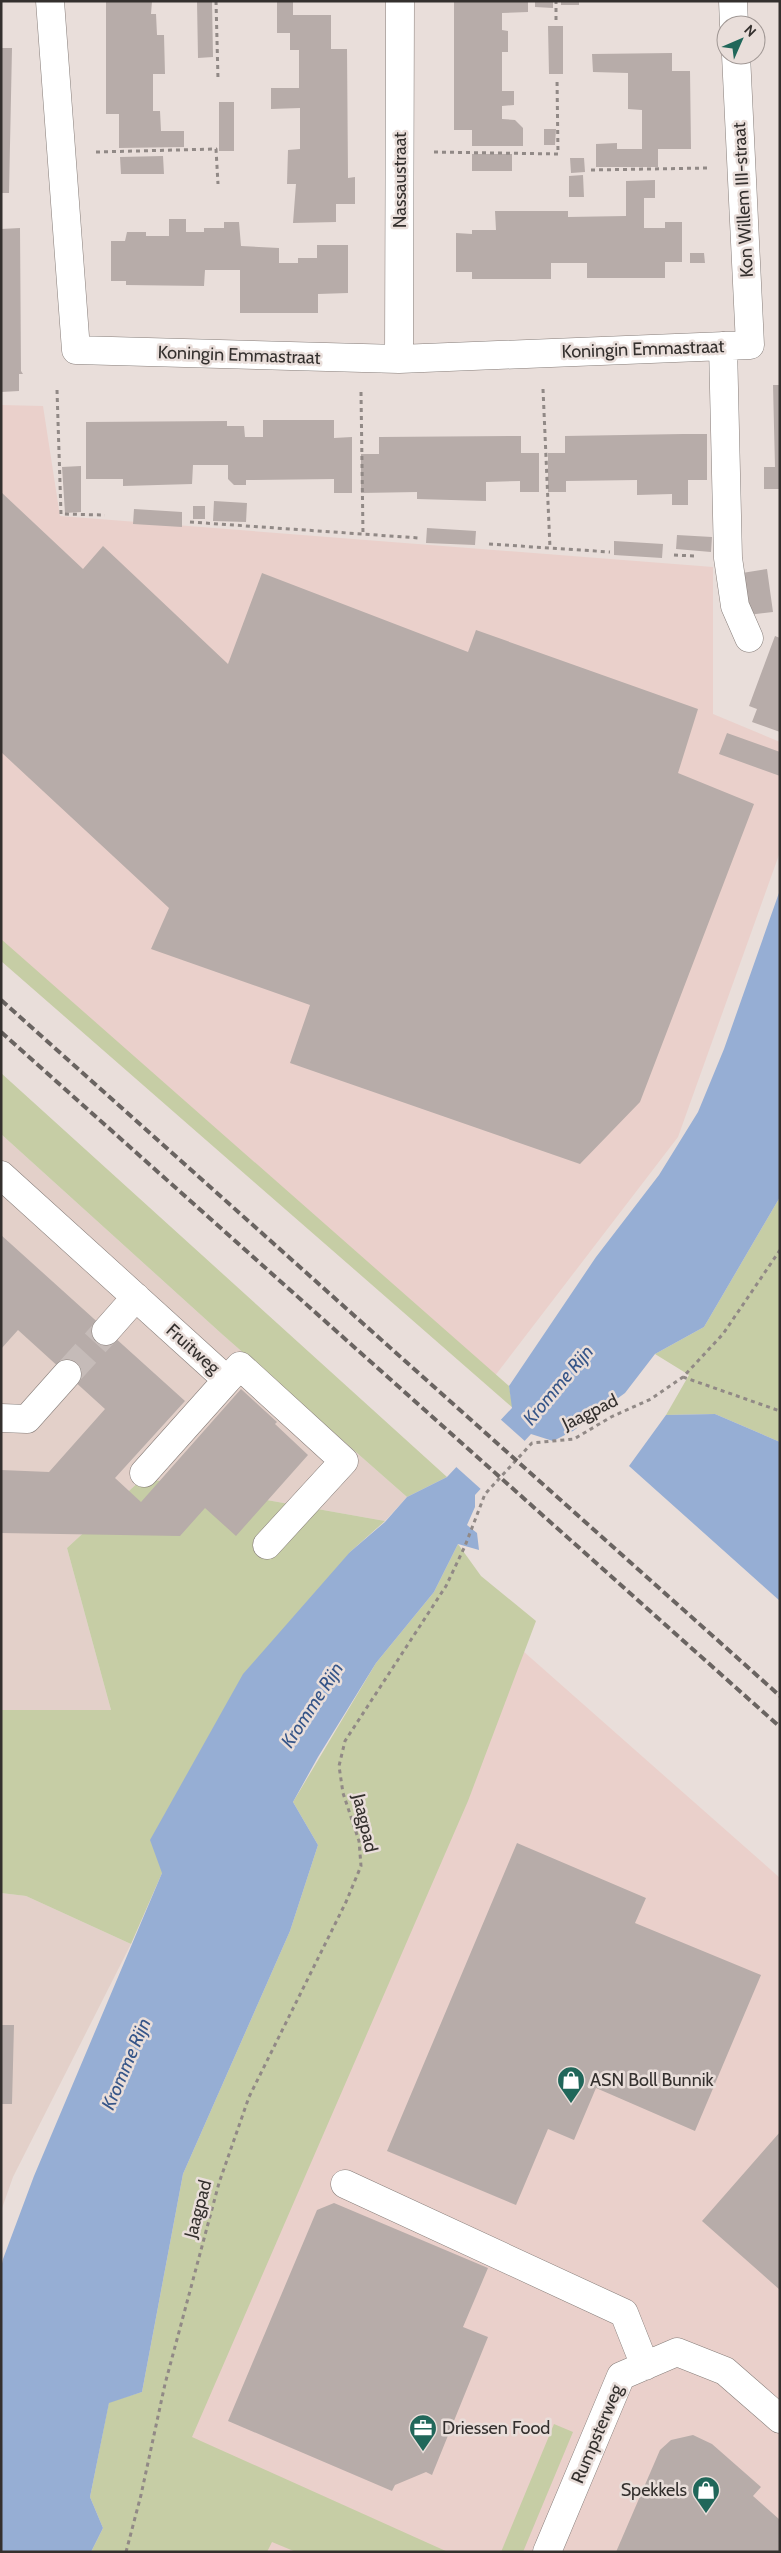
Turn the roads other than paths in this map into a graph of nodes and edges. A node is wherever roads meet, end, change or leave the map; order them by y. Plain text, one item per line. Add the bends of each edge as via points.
1 (50, 1) edge
2 (400, 1) edge
3 (733, 1) edge
4 (734, 15) edge
5 (736, 65) edge
6 (750, 345) joint
7 (722, 346) junction
8 (400, 359) junction
9 (749, 638) dead end
10 (1, 1175) edge
11 (136, 1297) junction
12 (106, 1330) tunnel mouth
13 (67, 1374) tunnel mouth
14 (227, 1380) junction
15 (1, 1418) edge
16 (144, 1473) dead end
17 (267, 1545) dead end
18 (344, 2184) dead end
19 (646, 2366) junction
20 (780, 2419) edge
21 (547, 2552) edge

1 - 8 street, Koningin Emmastraat via 76,350
2 - 8 street, Nassaustraat
3 - 4 street
5 - 6 street, Kon Willem III-straat
6 - 7 street, Koningin Emmastraat
7 - 8 street, Koningin Emmastraat
7 - 9 street via 728,558 735,606
10 - 11 street, Fruitweg
11 - 12 street
11 - 14 street, Fruitweg
13 - 15 street via 27,1419
14 - 16 street
14 - 17 street, Fruitweg via 240,1366 344,1460
18 - 19 street via 624,2312
19 - 20 street, Rumpsterweg via 677,2352 725,2371
19 - 21 street, Rumpsterweg via 621,2376

